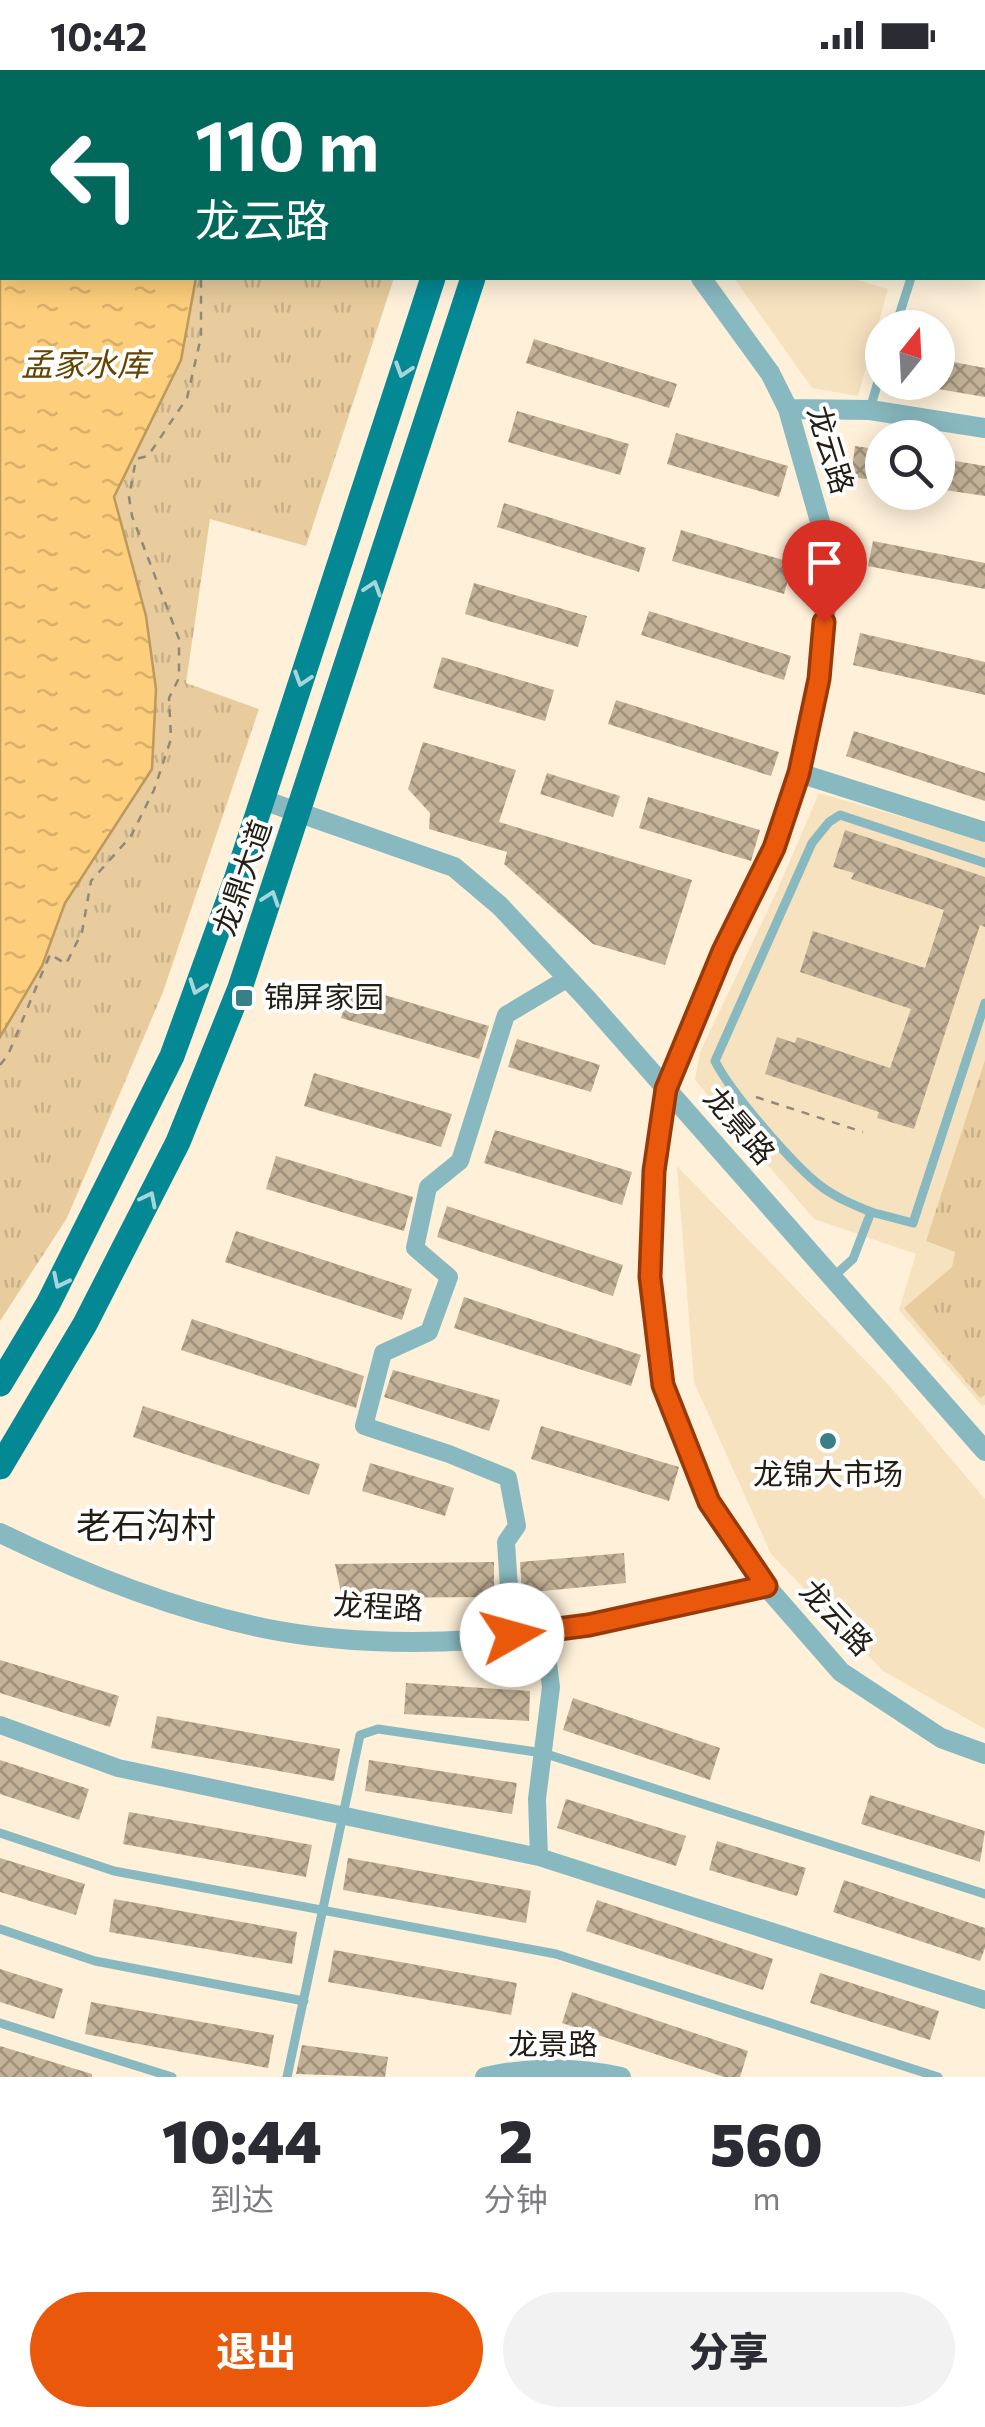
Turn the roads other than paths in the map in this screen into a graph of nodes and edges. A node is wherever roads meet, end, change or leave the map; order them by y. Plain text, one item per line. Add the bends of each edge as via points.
1 (433, 280) edge
2 (472, 280) edge
3 (703, 280) edge
4 (909, 280) edge
5 (900, 310) edge
6 (873, 400) edge
7 (788, 408) junction
8 (870, 410) junction
9 (985, 428) edge
10 (799, 773) junction
11 (263, 800) junction
12 (299, 814) junction
13 (985, 832) edge
14 (985, 863) edge
15 (568, 978) junction
16 (985, 1003) edge
17 (666, 1089) junction
18 (871, 1212) junction
19 (832, 1278) junction
20 (0, 1384) edge
21 (985, 1451) edge
22 (0, 1467) edge
23 (0, 1533) edge
24 (766, 1586) junction
25 (544, 1631) junction
26 (512, 1635) junction
27 (0, 1725) edge
28 (543, 1753) junction
29 (985, 1754) edge
30 (0, 1833) edge
31 (539, 1857) junction
32 (985, 1894) edge
33 (0, 1929) edge
34 (985, 2000) edge
35 (304, 2001) junction
36 (0, 2023) edge
37 (172, 2077) edge
38 (287, 2077) edge
39 (485, 2077) edge
40 (621, 2077) edge
41 (938, 2077) edge

1 -> 11 main road, 龙鼎大道
12 -> 2 main road, 龙鼎大道
3 - 7 street, 龙云路
4 - 5 lane
6 - 8 lane
7 - 8 street
7 - 10 street, 龙云路 via 820,525 827,594 819,679
8 - 9 street
10 - 13 street
10 - 17 street, 龙云路 via 774,848
11 - 12 street, 龙景路
11 -> 20 main road, 龙鼎大道 via 172,1056 48,1304
12 - 15 street, 龙景路 via 454,868
22 -> 12 main road, 龙鼎大道 via 178,1142
14 - 18 lane via 840,816 828,822 812,843 715,1061 755,1117 819,1185
15 - 17 street, 龙景路
15 - 26 street via 506,1015 460,1161 428,1187 415,1248 449,1276 429,1332 382,1353 364,1426 508,1478 517,1526 506,1542
16 - 18 lane via 913,1223
17 - 19 street, 龙景路
17 - 24 street, 龙云路 via 654,1171 650,1277 663,1385 709,1502
18 - 19 lane via 853,1259
19 - 21 street, 龙景路
23 - 26 street, 龙程路 via 73,1569 264,1628 363,1639
24 - 25 street, 龙程路
24 - 29 street, 龙云路 via 841,1672 941,1738
25 - 26 street, 龙程路
25 - 28 street via 551,1687
27 - 31 street via 118,1768
28 - 31 street
28 - 32 lane
28 - 35 lane via 378,1729 360,1735
30 - 41 lane via 114,1870 556,1954
31 - 34 street
33 - 35 lane via 95,1961
35 - 38 lane
36 - 37 lane
39 - 40 street, 龙景路 via 589,2070

